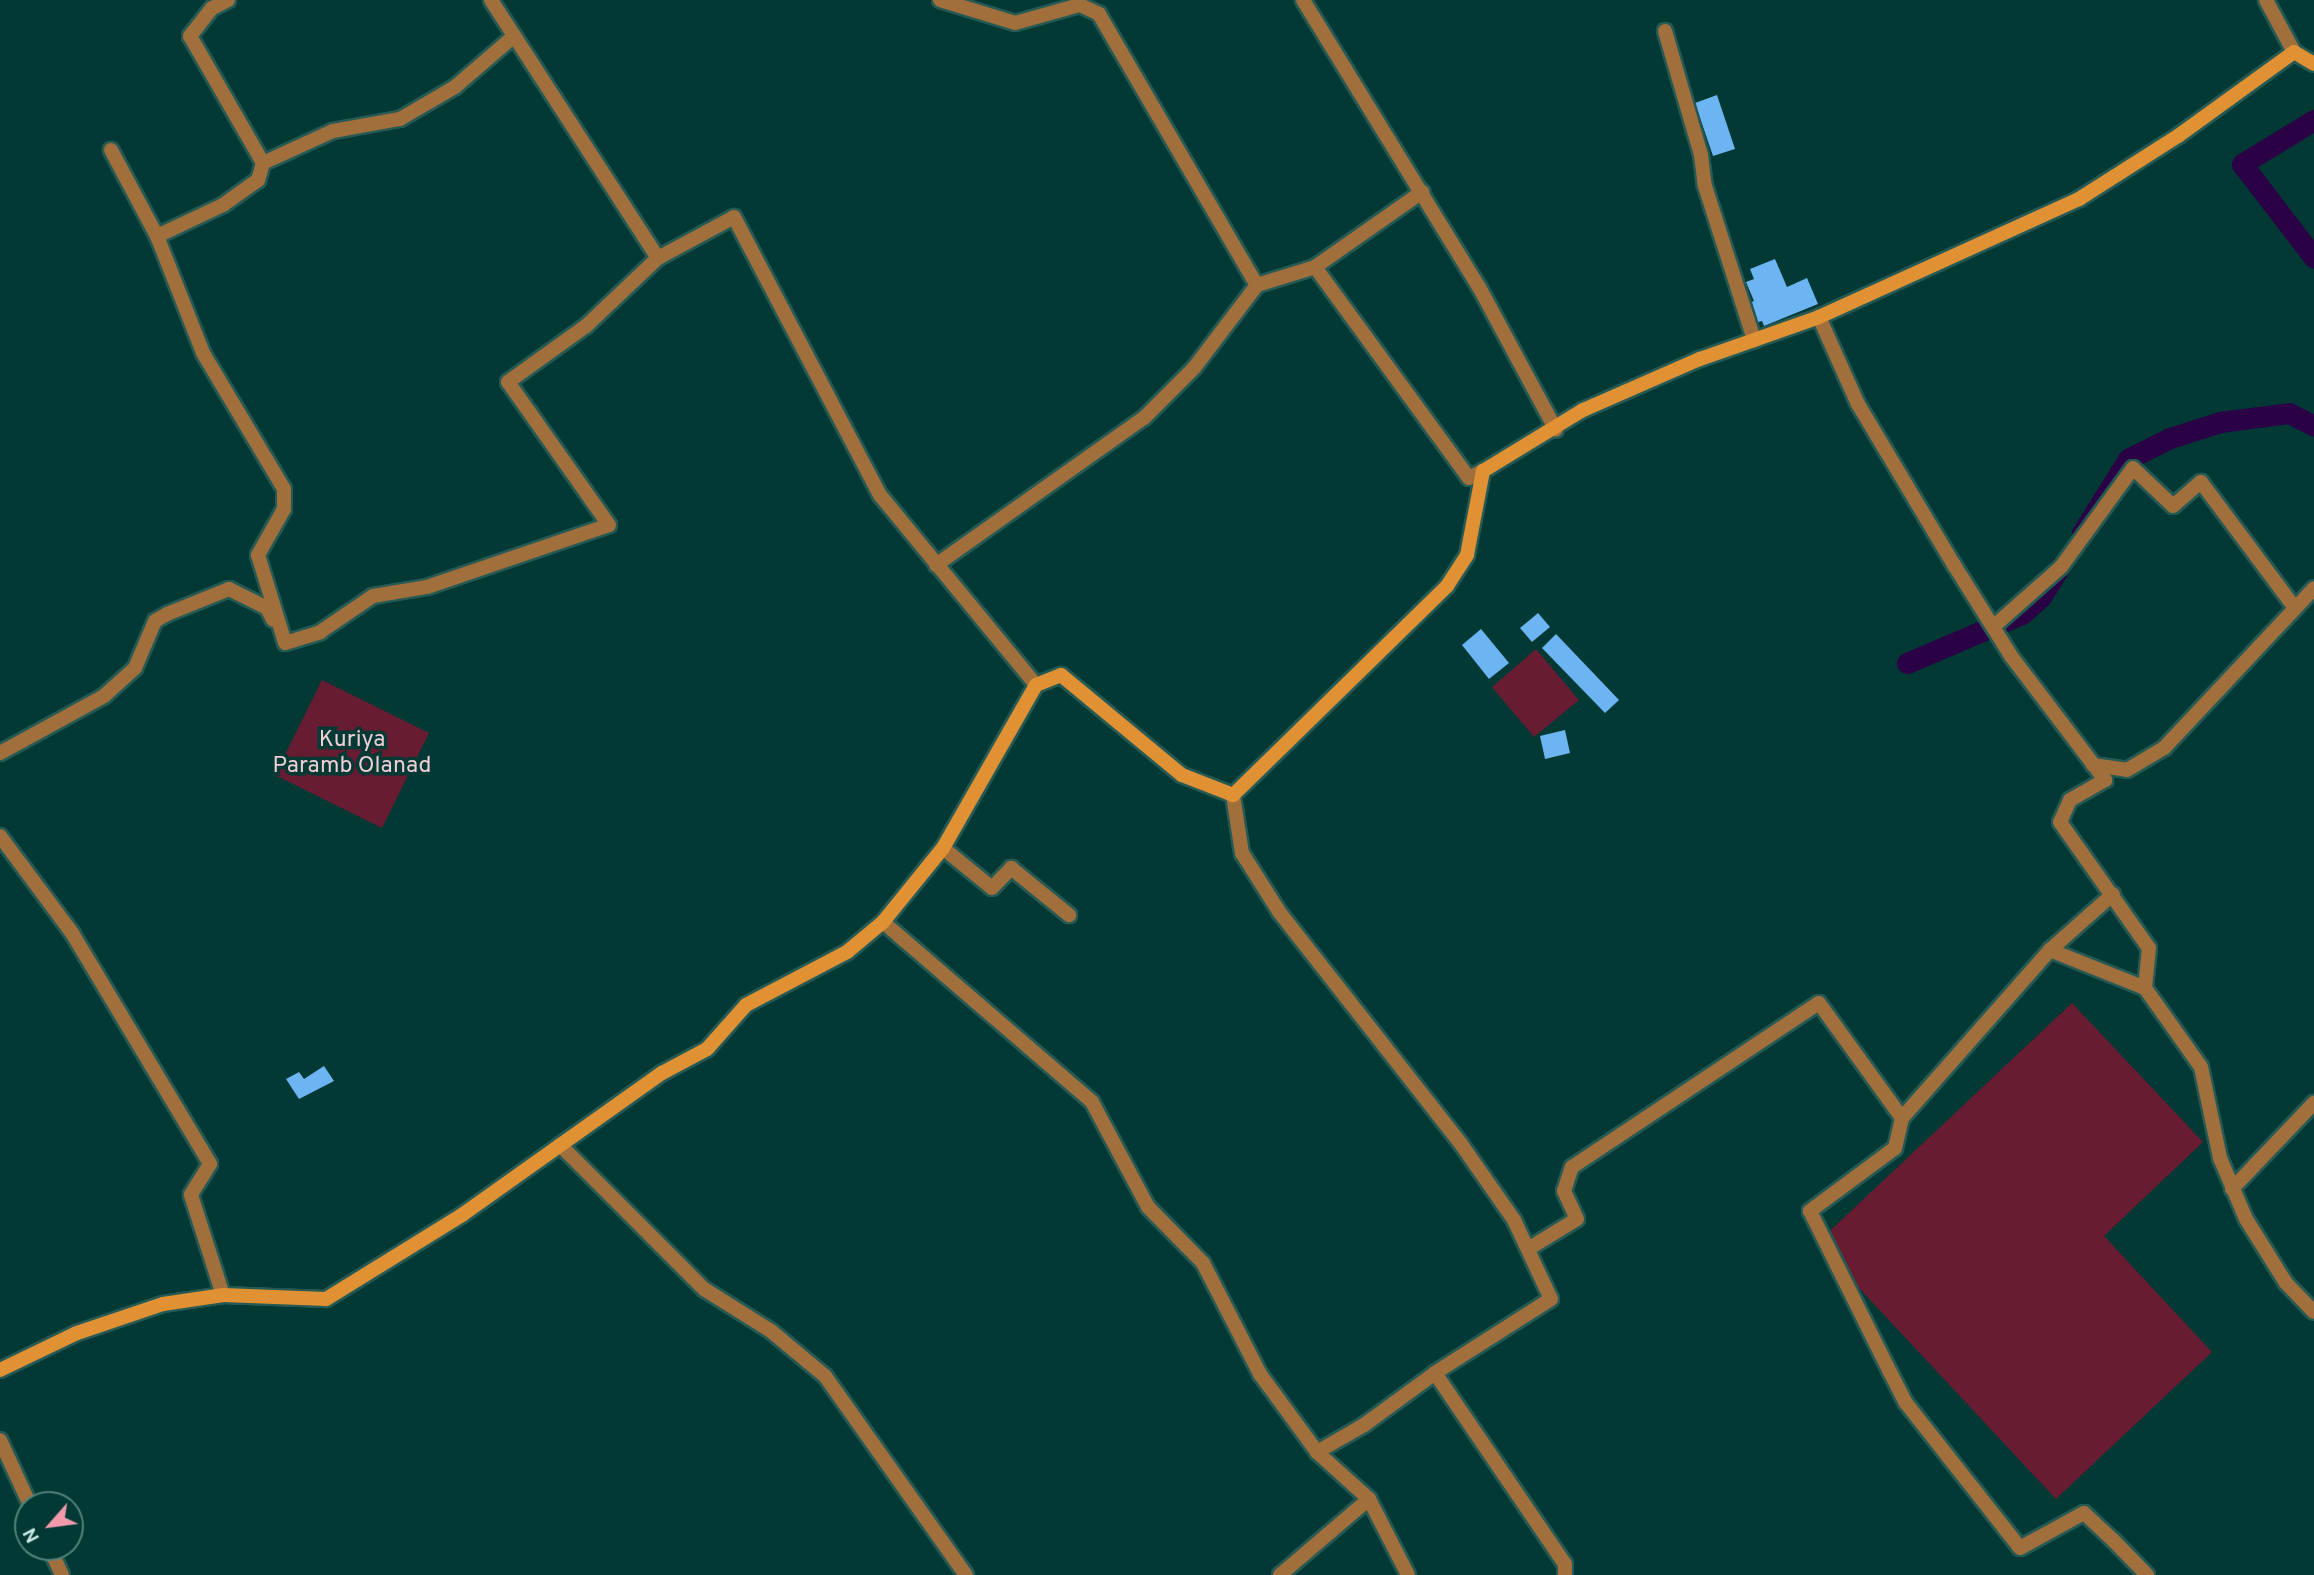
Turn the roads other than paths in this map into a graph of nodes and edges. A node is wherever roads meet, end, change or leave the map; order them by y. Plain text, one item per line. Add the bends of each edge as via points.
1 (228, 0) edge
2 (491, 0) edge
3 (940, 0) edge
4 (1303, 0) edge
5 (2266, 0) edge
6 (1665, 31) dead end
7 (514, 36) junction
8 (2294, 52) junction
9 (2314, 64) edge
10 (111, 150) dead end
11 (262, 163) junction
12 (1422, 192) junction
13 (157, 236) junction
14 (658, 258) junction
15 (1315, 267) junction
16 (1257, 285) junction
17 (1819, 317) junction
18 (1754, 340) junction
19 (1556, 430) junction
20 (1483, 471) junction
21 (936, 565) junction
22 (2304, 598) edge
23 (1993, 627) junction
24 (285, 643) junction
25 (1036, 685) junction
26 (0, 753) edge
27 (2093, 765) junction
28 (1233, 795) junction
29 (0, 836) edge
30 (943, 848) junction
31 (2113, 894) junction
32 (1069, 915) dead end
33 (883, 922) junction
34 (2050, 950) junction
35 (2145, 988) junction
36 (2314, 1103) edge
37 (1902, 1118) junction
38 (560, 1145) junction
39 (2232, 1189) junction
40 (1528, 1249) junction
41 (223, 1295) junction
42 (2314, 1312) edge
43 (0, 1370) edge
44 (1435, 1373) junction
45 (0, 1440) edge
46 (1317, 1452) junction
47 (24, 1491) edge
48 (1369, 1499) junction
49 (966, 1575) edge
50 (1280, 1575) edge
51 (1408, 1575) edge
52 (1565, 1575) edge
53 (2147, 1575) edge

1 - 11 street via 212,8 190,36
2 - 7 street
3 - 16 street via 1015,23 1080,5 1099,14
4 - 12 street
5 - 8 street
6 - 18 street via 1701,155 1705,186
7 - 11 street via 456,87 400,119 333,131
7 - 14 street
8 - 9 main road
8 - 17 main road via 2178,136 2079,199
10 - 13 street
11 - 13 street via 258,180 232,199
12 - 15 street
12 - 19 street
13 - 24 street via 203,353 284,489 284,509 258,555
14 - 21 street via 734,217 880,495
14 - 24 street via 586,326 508,382 609,525 427,587 373,596 320,632
15 - 16 street
15 - 20 street via 1469,478
16 - 21 street via 1194,368 1144,418
17 - 18 main road
17 - 23 street via 1858,404
18 - 19 main road via 1583,410
19 - 20 main road
20 - 28 main road via 1467,555 1447,586
21 - 25 street
22 - 23 street via 2202,482 2173,506 2133,468 2060,567
22 - 27 street via 2164,748 2127,770
23 - 27 street
24 - 26 street via 267,608 229,589 155,621 135,668 104,696
25 - 28 main road via 1061,676 1182,775
25 - 30 main road
27 - 31 street via 2105,780 2070,800 2060,822
28 - 40 street via 1242,853 1280,913 1461,1144 1514,1220
29 - 41 street via 72,933 210,1164 191,1195
30 - 32 street via 992,888 1011,868
30 - 33 main road
31 - 34 street
31 - 35 street via 2149,948
33 - 38 main road via 846,952 746,1005 707,1049 662,1073
33 - 46 street via 1092,1102 1147,1206 1203,1263 1260,1374
34 - 35 street
34 - 37 street
35 - 39 street via 2201,1067 2220,1158
36 - 39 street
37 - 40 street via 1819,1003 1572,1167 1564,1191 1577,1219
37 - 53 street via 1895,1148 1810,1211 1895,1382 1930,1436 2020,1548 2084,1513
38 - 41 main road via 462,1215 326,1299
38 - 49 street via 704,1289 771,1331 825,1376
39 - 42 street via 2286,1283
40 - 44 street via 1551,1299
41 - 43 main road via 163,1304 77,1333
44 - 46 street via 1364,1425
44 - 52 street via 1565,1564
45 - 47 street
46 - 48 street
48 - 50 street
48 - 51 street

